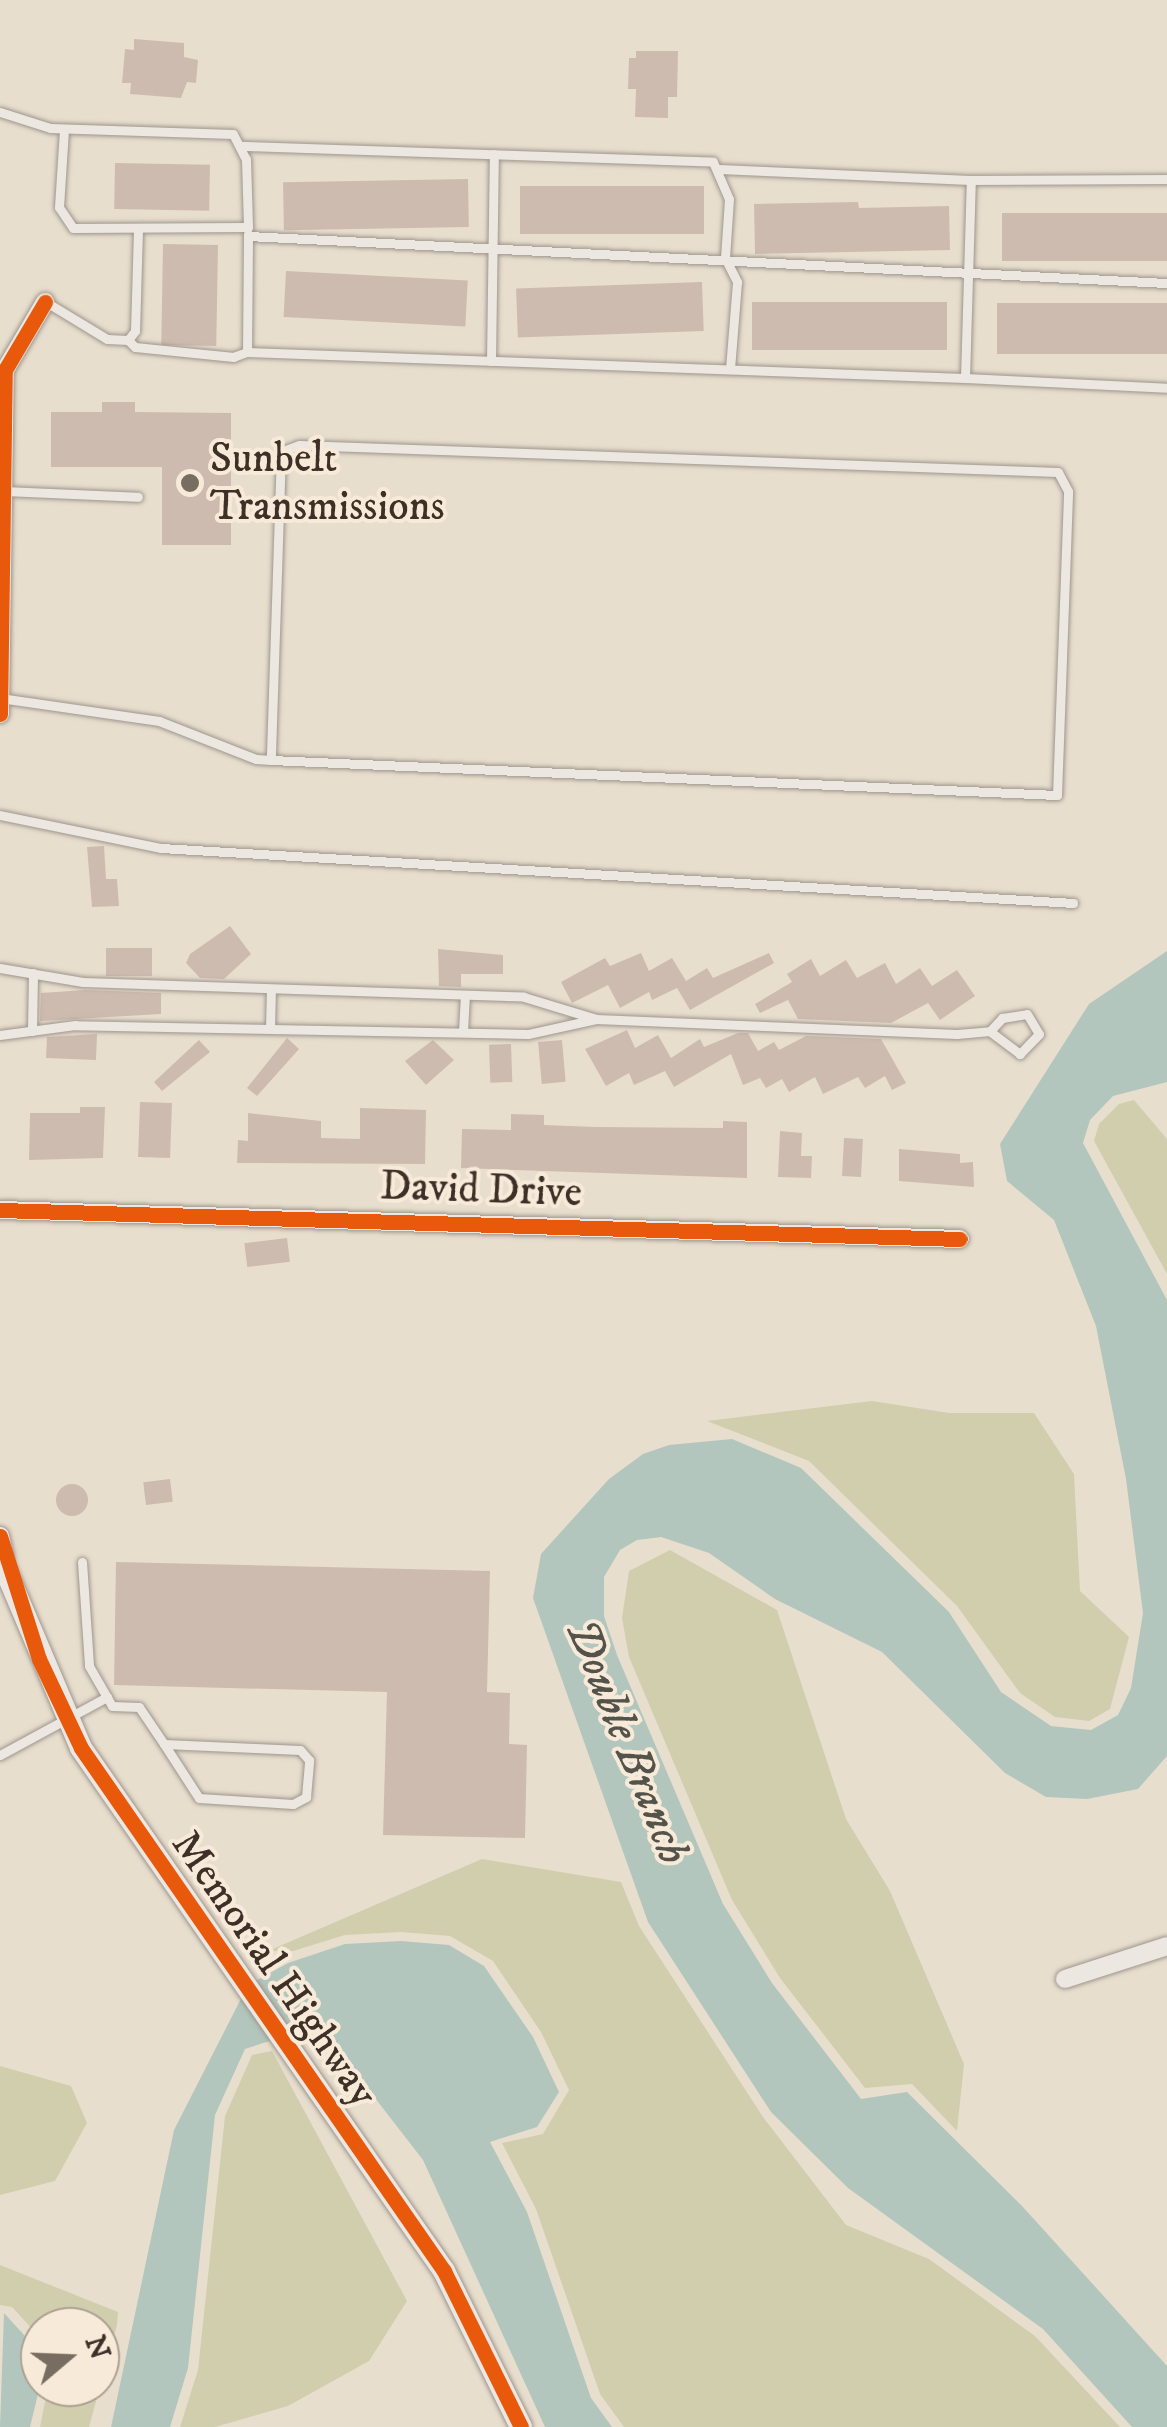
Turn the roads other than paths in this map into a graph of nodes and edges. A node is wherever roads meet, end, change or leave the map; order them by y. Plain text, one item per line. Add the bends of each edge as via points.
1 (0, 112) edge
2 (64, 130) junction
3 (243, 146) junction
4 (494, 154) junction
5 (718, 169) junction
6 (1167, 179) edge
7 (970, 180) junction
8 (138, 228) junction
9 (248, 231) junction
10 (490, 248) junction
11 (724, 258) junction
12 (968, 274) junction
13 (1167, 283) edge
14 (46, 302) joint
15 (128, 340) junction
16 (247, 352) junction
17 (491, 361) junction
18 (730, 369) junction
19 (965, 378) junction
20 (1167, 388) edge
21 (3, 491) junction
22 (138, 497) dead end
23 (0, 698) edge
24 (0, 714) edge
25 (272, 760) junction
26 (0, 815) edge
27 (1073, 902) dead end
28 (0, 968) edge
29 (33, 974) junction
30 (271, 989) junction
31 (465, 996) junction
32 (596, 1018) junction
33 (270, 1028) junction
34 (32, 1031) junction
35 (990, 1031) junction
36 (463, 1032) junction
37 (0, 1036) edge
38 (0, 1210) edge
39 (960, 1239) dead end
40 (2, 1550) edge
41 (82, 1562) dead end
42 (107, 1697) junction
43 (67, 1718) junction
44 (164, 1744) junction
45 (0, 1755) edge
46 (1167, 1946) edge
47 (1065, 1979) dead end
48 (521, 2427) edge

1 - 2 lane
2 - 3 lane via 233,134
2 - 8 lane via 63,217 73,228
3 - 4 lane
3 - 9 lane
4 - 5 lane via 713,162
4 - 10 lane
5 - 7 lane
5 - 11 lane via 729,198
6 - 7 lane
7 - 12 lane
8 - 9 lane
8 - 15 lane via 135,332
9 - 10 lane
9 - 16 lane
10 - 11 lane
10 - 17 lane
11 - 12 lane
11 - 18 lane via 737,282
12 - 13 lane
12 - 19 lane
14 - 15 lane via 106,339
14 - 21 street via 5,370
15 - 16 lane via 135,348 232,357
16 - 17 lane
17 - 18 lane
18 - 19 lane
19 - 20 lane
21 - 22 lane
21 - 23 street
23 - 24 street
23 - 25 lane via 159,721 211,746
25 - 25 lane via 1057,795 1068,492 1058,472 299,445 282,452
26 - 27 lane via 161,848
28 - 29 lane
29 - 30 lane
29 - 34 lane
30 - 31 lane
30 - 33 lane
31 - 32 lane via 554,1001
31 - 36 lane
32 - 35 lane
32 - 36 lane via 528,1034
33 - 34 lane via 75,1025
33 - 36 lane
34 - 37 lane
35 - 35 lane via 1002,1018 1027,1014 1039,1034 1020,1054
38 - 39 street, David Drive
40 - 43 street, Memorial Highway
41 - 42 lane via 89,1666
42 - 43 lane
42 - 44 lane via 112,1706 140,1707
43 - 45 lane
43 - 48 street, Memorial Highway via 207,1937 444,2271
44 - 44 lane via 199,1798 293,1804 306,1797 309,1760 300,1750
46 - 47 street

